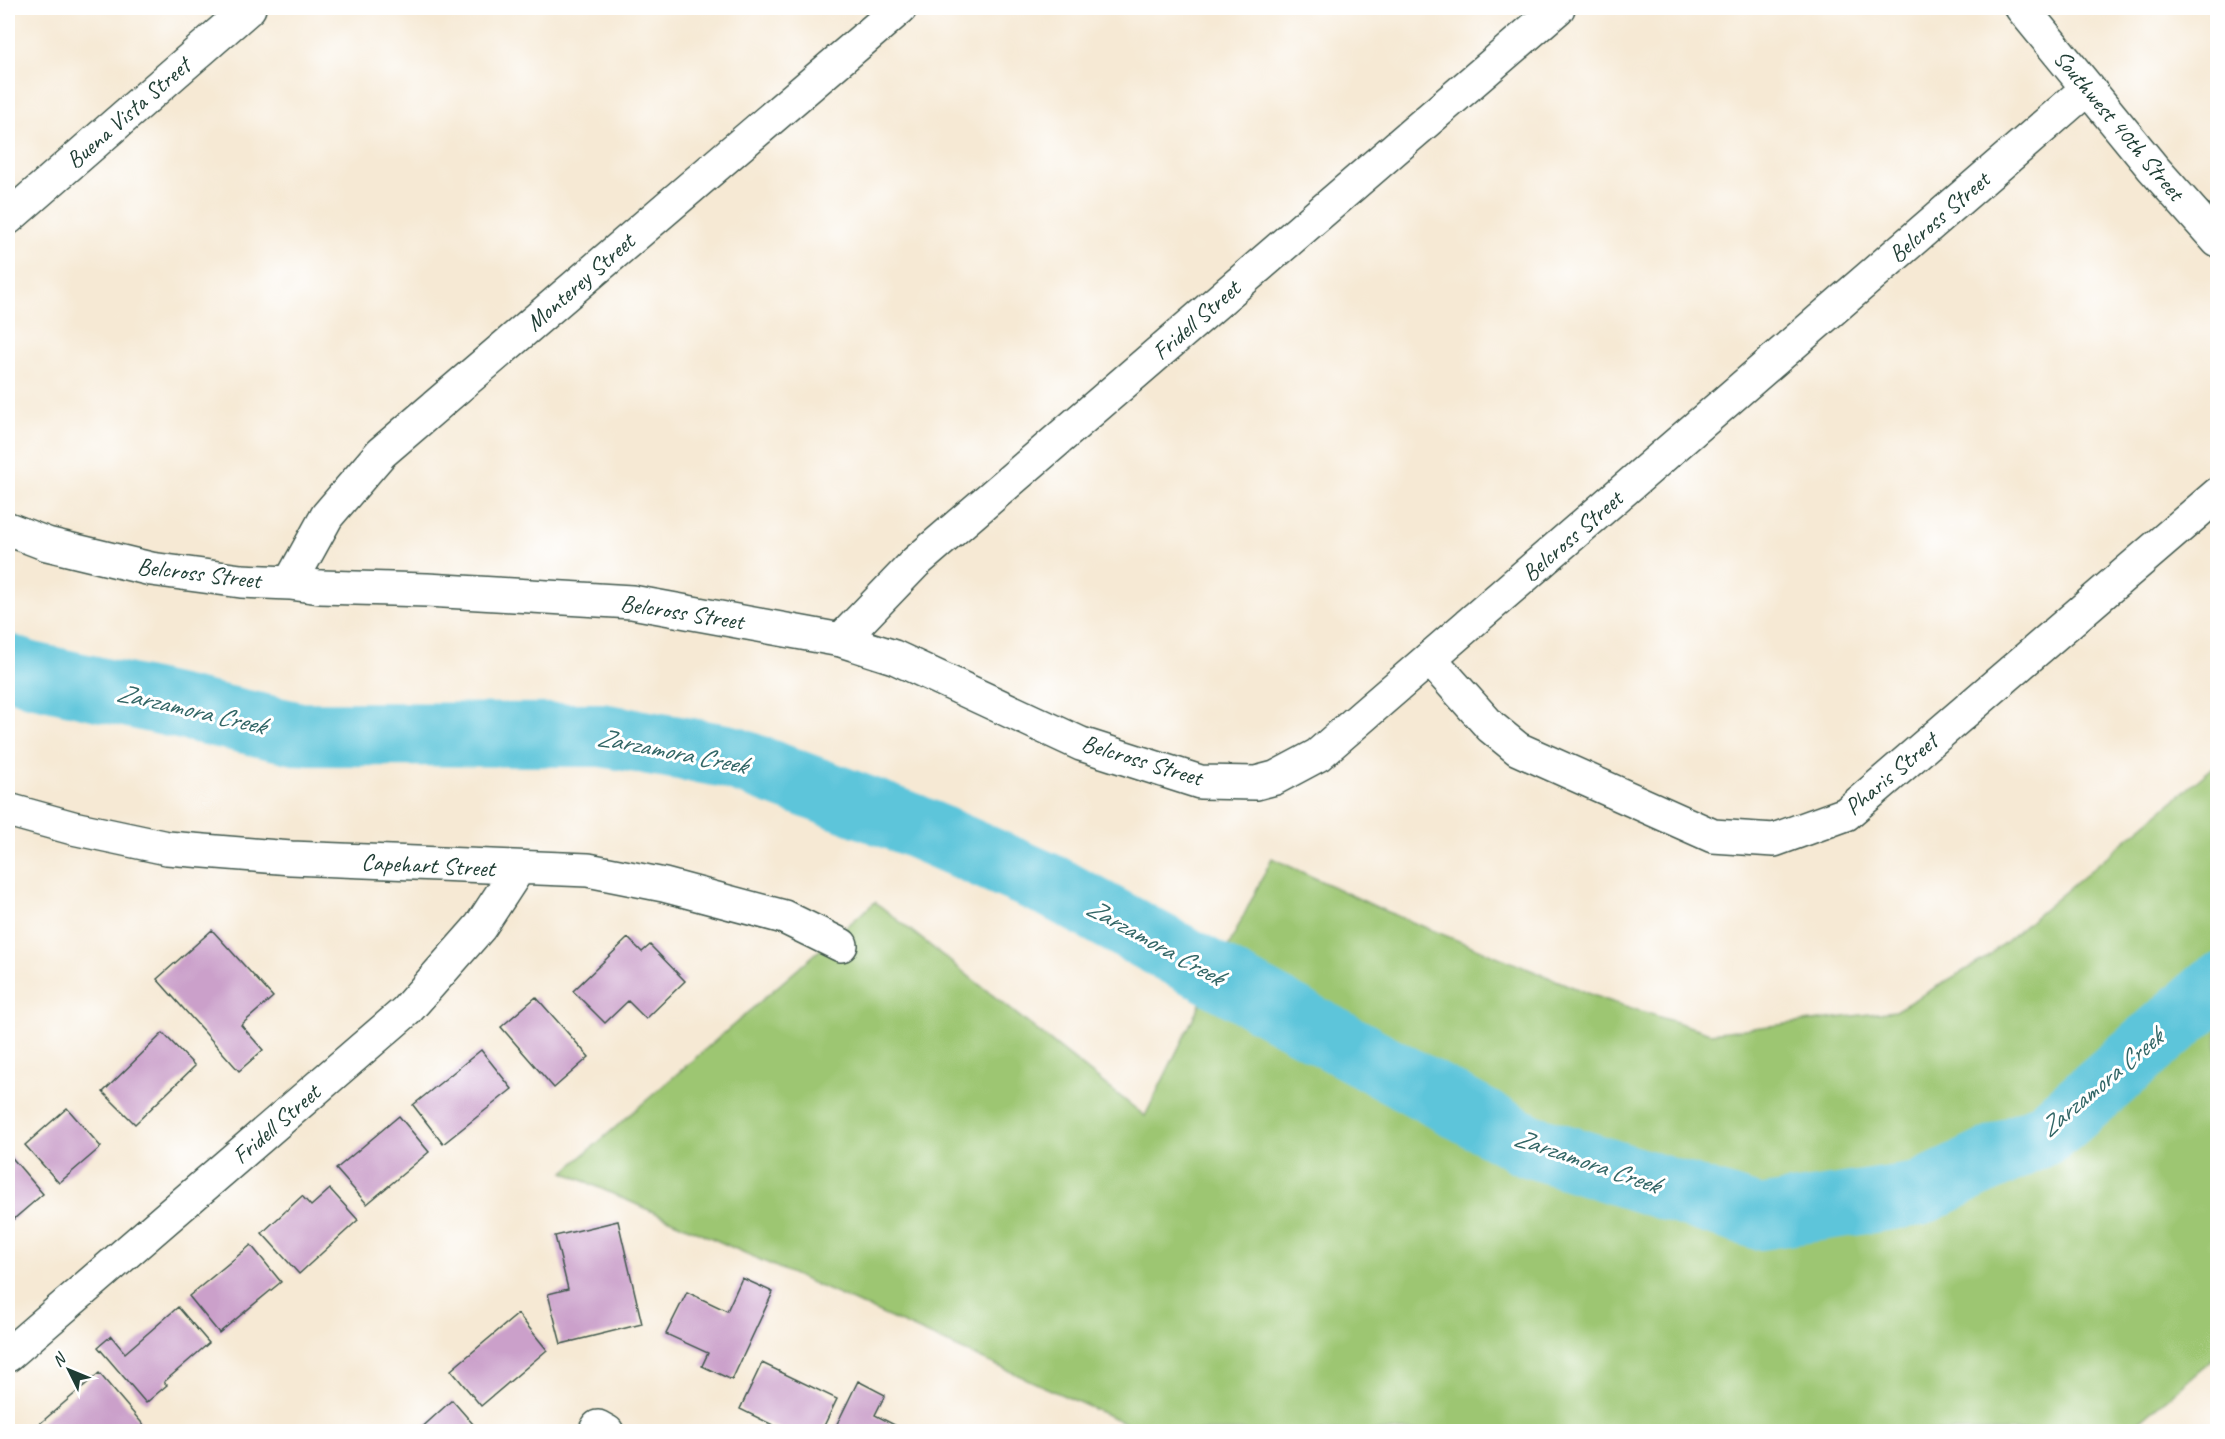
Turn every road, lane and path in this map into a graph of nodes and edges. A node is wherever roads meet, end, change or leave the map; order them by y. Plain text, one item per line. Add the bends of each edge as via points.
1 (249, 8) edge
2 (900, 8) edge
3 (1558, 8) edge
4 (2038, 13) edge
5 (2088, 88) junction
6 (8, 218) edge
7 (2217, 241) edge
8 (2217, 494) edge
9 (8, 529) edge
10 (291, 583) junction
11 (841, 640) junction
12 (1430, 659) junction
13 (8, 810) edge
14 (518, 869) junction
15 (841, 945) dead end
16 (8, 1355) edge

1 - 6 street, Buena Vista Street
2 - 10 street, Monterey Street via 381,453 327,516
3 - 11 street, Fridell Street via 916,562
4 - 5 street, Southwest 40th Street
5 - 7 street, Southwest 40th Street
5 - 12 street, Belcross Street
8 - 12 street, Pharis Street via 1846,814 1774,840 1713,836 1518,749 1491,727
9 - 10 street, Belcross Street via 47,544 151,569
10 - 11 street, Belcross Street via 632,602
11 - 12 street, Belcross Street via 894,657 1081,744 1200,782 1256,783 1284,774 1318,755
13 - 14 street, Capehart Street via 167,848
14 - 15 street, Capehart Street via 588,870 664,885 784,917
14 - 16 street, Fridell Street via 480,927 406,1011

